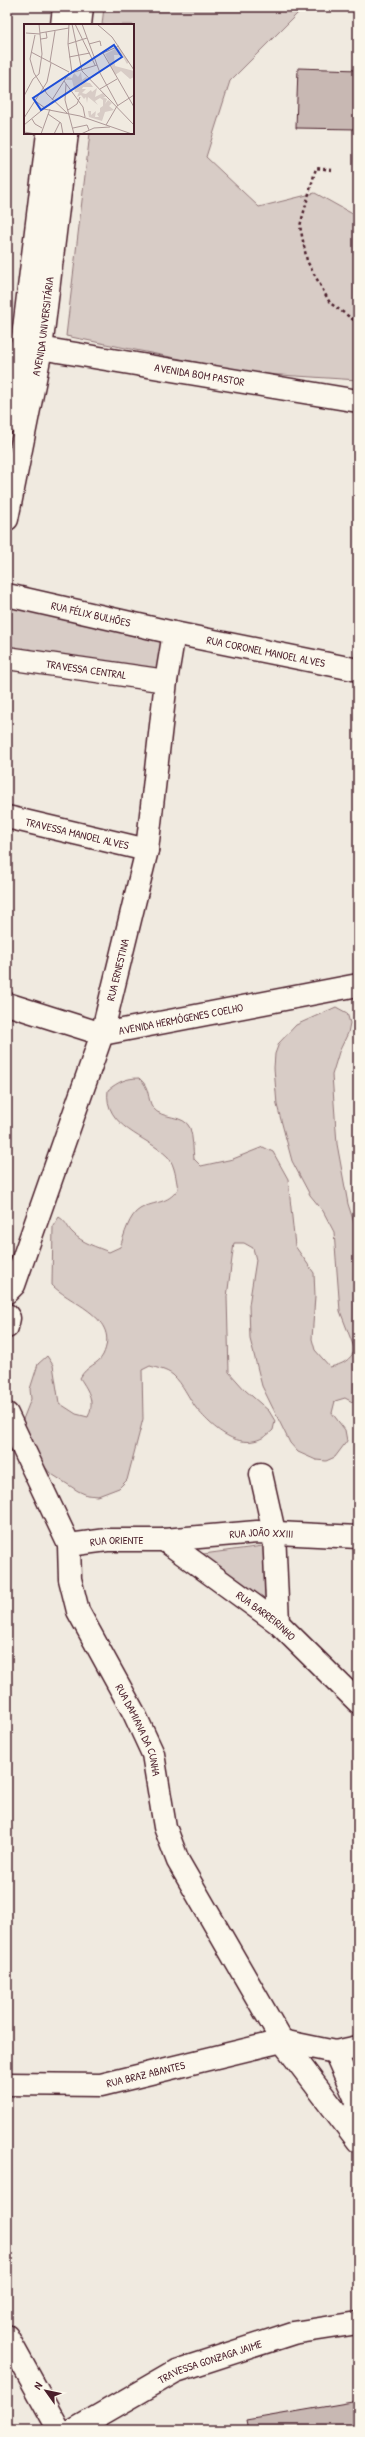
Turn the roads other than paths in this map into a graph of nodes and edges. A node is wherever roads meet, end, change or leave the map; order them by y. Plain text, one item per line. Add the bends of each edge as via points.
1 (64, 7) edge
2 (82, 7) edge
3 (62, 24) edge
4 (80, 24) edge
5 (48, 134) edge
6 (67, 134) edge
7 (31, 347) junction
8 (358, 402) edge
9 (7, 422) edge
10 (7, 519) edge
11 (7, 594) edge
12 (174, 633) junction
13 (7, 658) edge
14 (358, 670) edge
15 (166, 681) junction
16 (7, 817) edge
17 (147, 850) junction
18 (358, 985) edge
19 (7, 1004) edge
20 (102, 1034) junction
21 (9, 1286) edge
22 (7, 1315) edge
23 (7, 1327) edge
24 (7, 1414) edge
25 (261, 1474) dead end
26 (274, 1532) junction
27 (358, 1537) edge
28 (164, 1540) junction
29 (69, 1546) junction
30 (278, 1623) junction
31 (358, 1702) edge
32 (282, 2041) junction
33 (358, 2047) edge
34 (335, 2052) junction
35 (7, 2084) edge
36 (358, 2119) edge
37 (358, 2141) edge
38 (358, 2323) edge
39 (7, 2336) edge
40 (59, 2430) edge
41 (74, 2430) edge

1 - 3 street
2 - 4 street
5 - 7 street, AVENIDA UNIVERSITÁRIA
6 - 7 street, AVENIDA UNIVERSITÁRIA
7 - 8 street, AVENIDA BOM PASTOR
7 - 9 street, AVENIDA UNIVERSITÁRIA
7 - 10 street, AVENIDA UNIVERSITÁRIA
11 - 12 street, RUA FÉLIX BULHÕES
12 - 14 street, RUA CORONEL MANOEL ALVES
12 - 15 street, RUA ERNESTINA
13 - 15 street, TRAVESSA CENTRAL
15 - 17 street, RUA ERNESTINA
16 - 17 street, TRAVESSA MANOEL ALVES
17 - 20 street, RUA ERNESTINA
18 - 20 street, AVENIDA HERMÓGENES COELHO
19 - 20 street, AVENIDA HERMÓGENES COELHO
20 - 21 street, RUA ERNESTINA
22 - 23 street
24 - 29 street, RUA DAMIANA DA CUNHA
25 - 26 street
26 - 27 street, RUA JOÃO XXIII
26 - 28 street, RUA JOÃO XXIII
26 - 30 street
28 - 29 street, RUA ORIENTE via 107,1540
28 - 30 street, RUA BARREIRINHO
29 - 32 street, RUA DAMIANA DA CUNHA via 70,1579 78,1612 134,1713 153,1754 165,1827 178,1861
30 - 31 street, RUA BARREIRINHO
32 - 34 street
32 - 35 street, RUA BRAZ ABANTES via 102,2085
32 - 37 street, RUA DAMIANA DA CUNHA
33 - 34 street
34 - 36 street via 355,2097
38 - 41 street, TRAVESSA GONZAGA JAIME via 293,2333 176,2371
39 - 40 street

